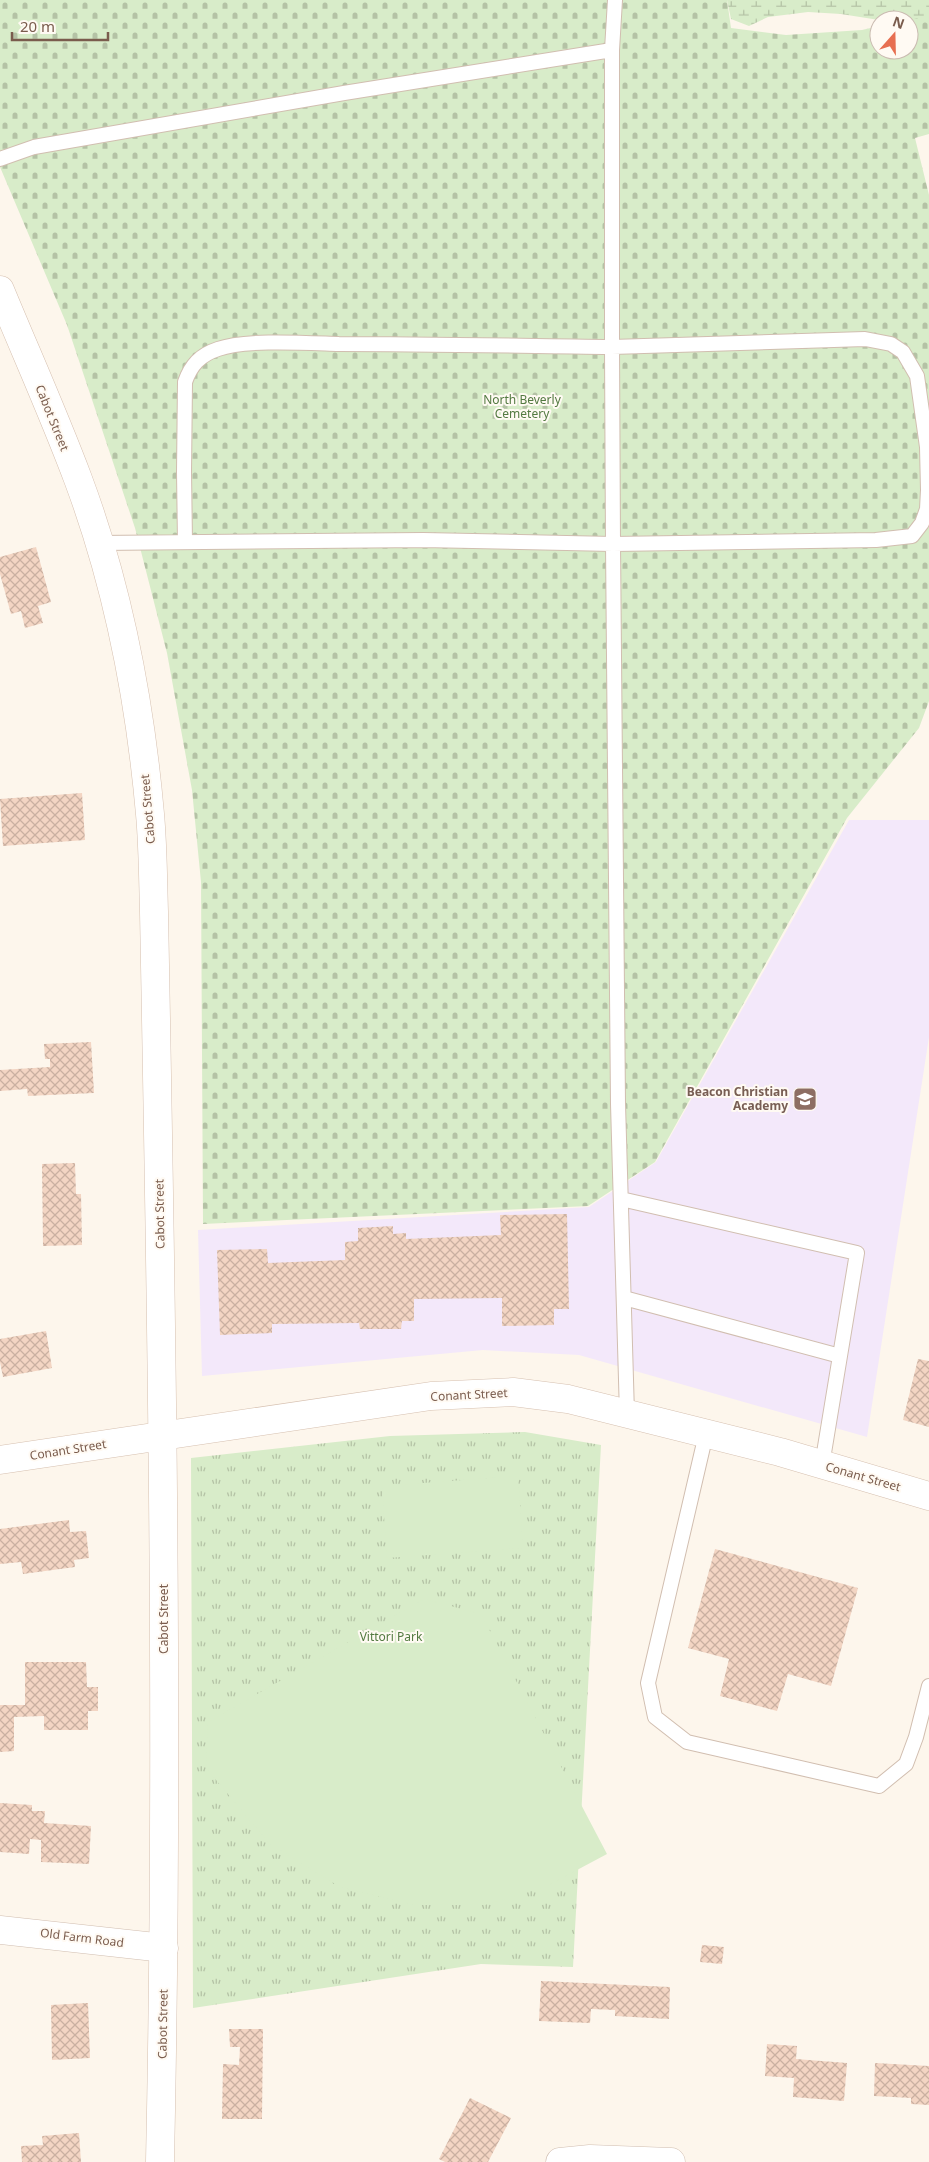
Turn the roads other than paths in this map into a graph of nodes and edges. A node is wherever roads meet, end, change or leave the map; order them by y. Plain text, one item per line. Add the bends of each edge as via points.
1 (615, 0) edge
2 (612, 50) junction
3 (0, 159) edge
4 (0, 290) edge
5 (612, 347) junction
6 (185, 542) junction
7 (98, 544) junction
8 (613, 544) junction
9 (621, 1199) junction
10 (624, 1298) junction
11 (840, 1356) junction
12 (627, 1414) junction
13 (706, 1434) junction
14 (163, 1436) junction
15 (0, 1460) edge
16 (822, 1465) junction
17 (929, 1496) edge
18 (929, 1686) edge
19 (0, 1930) edge
20 (164, 1948) junction
21 (160, 2162) edge
22 (560, 2162) edge
23 (670, 2162) edge

1 - 2 lane
2 - 3 lane via 44,146
2 - 5 lane
4 - 7 main road, Cabot Street via 78,479
5 - 6 lane via 302,343 219,348 201,357 190,368 185,382
5 - 8 lane
5 - 8 lane via 865,339 890,344 903,352 917,376 927,447 928,490 927,509 912,536 876,540
6 - 7 lane
6 - 8 lane via 423,540
7 - 14 main road, Cabot Street via 126,648 142,737 150,816
8 - 9 lane
9 - 10 lane
9 - 11 lane via 857,1253
10 - 11 lane
10 - 12 lane
11 - 16 lane
12 - 13 main road, Conant Street
12 - 14 main road, Conant Street via 514,1392 431,1396
13 - 16 main road, Conant Street
13 - 18 lane via 648,1683 655,1717 687,1742 879,1786 906,1764
14 - 15 main road, Conant Street
14 - 20 main road, Cabot Street
16 - 17 main road, Conant Street
19 - 20 main road, Old Farm Road
20 - 21 main road, Cabot Street
22 - 23 main road via 590,2159

